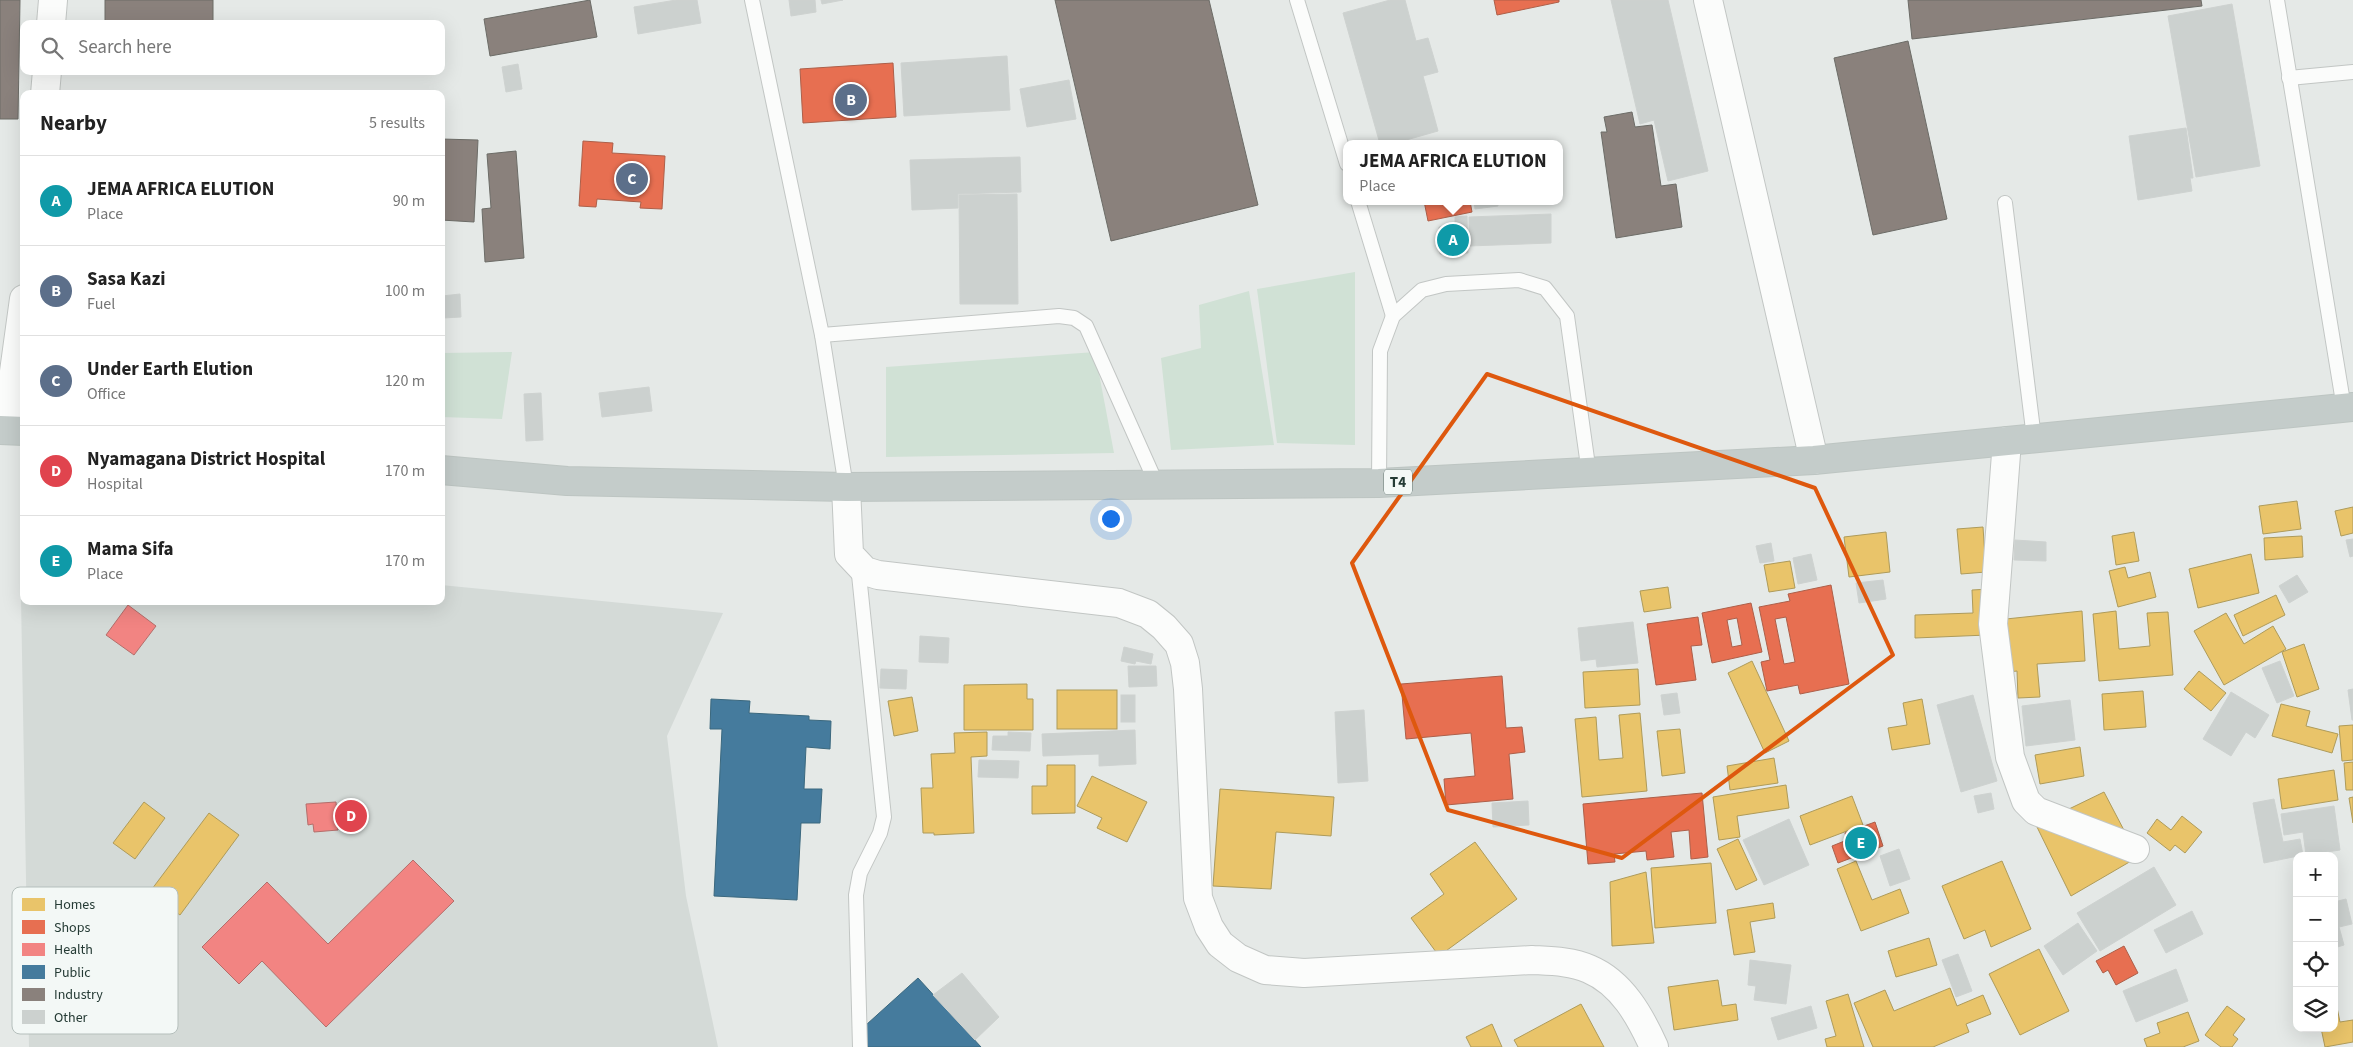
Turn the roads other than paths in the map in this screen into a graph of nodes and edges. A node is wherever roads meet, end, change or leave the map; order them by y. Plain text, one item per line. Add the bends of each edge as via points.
1 (53, 0) edge
2 (752, 0) edge
3 (1297, 0) edge
4 (1708, 0) edge
5 (2277, 0) edge
6 (51, 20) edge
7 (2353, 72) edge
8 (47, 75) edge
9 (2289, 78) junction
10 (45, 90) edge
11 (1343, 151) edge
12 (2005, 203) dead end
13 (1359, 205) edge
14 (1393, 316) junction
15 (822, 335) junction
16 (20, 336) edge
17 (2348, 407) edge
18 (10, 430) edge
19 (2034, 438) junction
20 (2008, 441) junction
21 (1814, 460) junction
22 (445, 470) edge
23 (1589, 473) junction
24 (1379, 483) junction
25 (1157, 485) junction
26 (846, 487) junction
27 (858, 565) junction
28 (2135, 849) dead end
29 (860, 1047) edge
30 (1654, 1047) edge

1 - 6 street
2 - 15 lane
3 - 11 lane
4 - 21 street
5 - 9 lane
7 - 9 lane
8 - 10 street
9 - 17 lane
12 - 19 lane
13 - 14 lane
14 - 23 lane via 1422,290 1446,284 1519,280 1546,288 1567,316
14 - 24 lane via 1380,352
15 - 25 lane via 1059,316 1074,318 1086,326
15 - 26 lane
16 - 18 street
17 - 19 highway, T4
19 - 20 highway, T4
20 - 21 highway, T4
20 - 28 street via 1993,624 2010,757 2026,801 2036,811
21 - 23 highway, T4
22 - 26 highway, T4 via 567,482
23 - 24 highway, T4
24 - 25 highway, T4
25 - 26 highway, T4
26 - 27 street via 849,554
27 - 29 lane via 884,817 880,833 860,873 856,895
27 - 30 street via 878,575 1119,603 1148,614 1164,627 1179,644 1188,689 1198,898 1209,927 1220,944 1238,958 1265,970 1304,973 1532,960 1567,963 1589,969 1610,981 1628,1000

